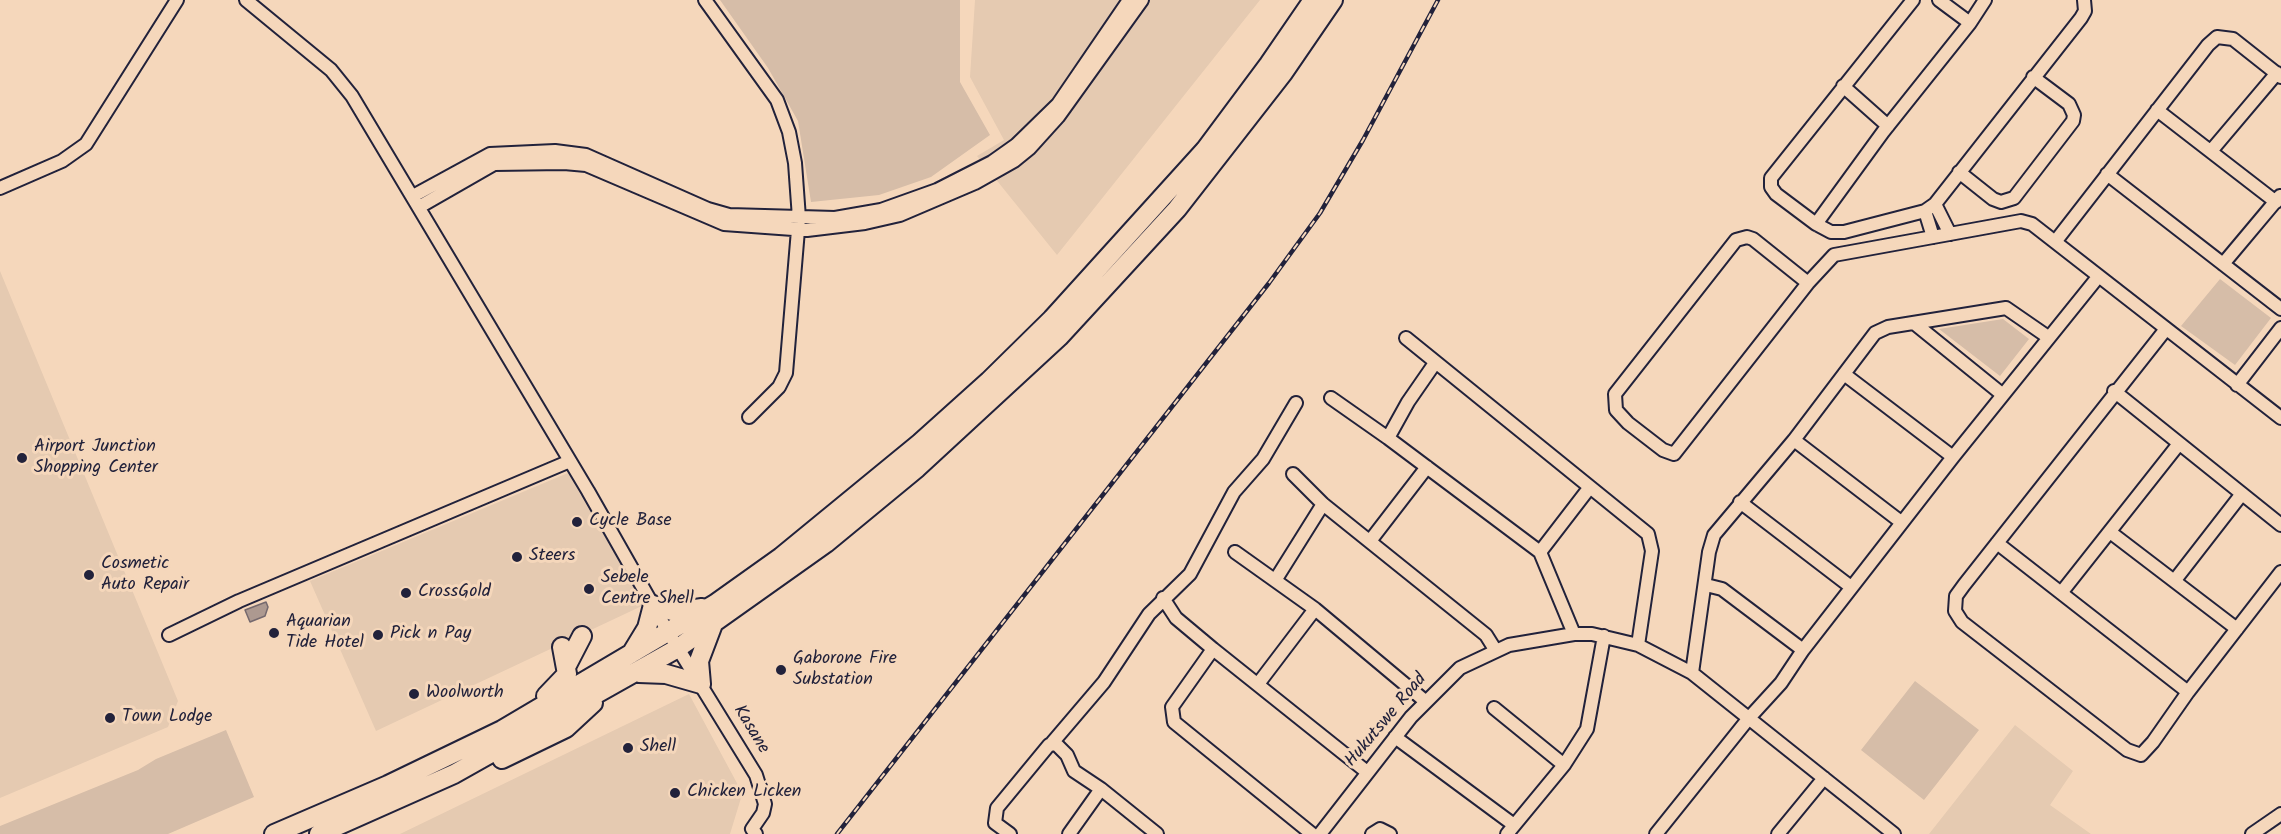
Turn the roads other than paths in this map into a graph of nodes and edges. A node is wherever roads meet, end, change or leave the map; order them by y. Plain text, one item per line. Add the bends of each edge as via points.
1 (177, 0) edge
2 (246, 0) edge
3 (705, 0) edge
4 (1129, 0) edge
5 (1142, 0) edge
6 (1313, 0) edge
7 (1333, 0) edge
8 (1913, 0) edge
9 (1939, 0) edge
10 (1985, 0) edge
11 (2085, 0) edge
12 (1970, 23) junction
13 (2279, 75) edge
14 (2033, 77) junction
15 (1843, 87) junction
16 (2157, 110) junction
17 (1888, 126) junction
18 (2211, 151) junction
19 (1959, 172) junction
20 (2107, 174) junction
21 (402, 178) junction
22 (442, 186) junction
23 (0, 188) edge
24 (2278, 198) edge
25 (416, 201) junction
26 (1930, 207) junction
27 (799, 224) junction
28 (1816, 224) junction
29 (432, 230) junction
30 (1950, 234) junction
31 (1933, 237) junction
32 (2055, 242) junction
33 (2223, 264) junction
34 (2098, 277) junction
35 (1808, 283) junction
36 (2281, 309) edge
37 (1914, 322) junction
38 (2281, 328) edge
39 (2166, 329) junction
40 (2048, 337) junction
41 (1406, 338) dead end
42 (1435, 363) junction
43 (1844, 374) junction
44 (2237, 384) junction
45 (2114, 392) junction
46 (2004, 395) junction
47 (1330, 398) dead end
48 (1296, 403) dead end
49 (749, 417) dead end
50 (2281, 418) edge
51 (1388, 438) junction
52 (1794, 440) junction
53 (2178, 445) junction
54 (1953, 456) junction
55 (570, 461) junction
56 (1427, 467) junction
57 (1293, 474) dead end
58 (1590, 487) junction
59 (2241, 495) junction
60 (1740, 502) junction
61 (1323, 504) junction
62 (1901, 522) junction
63 (2281, 525) edge
64 (2110, 532) junction
65 (1371, 542) junction
66 (1997, 543) junction
67 (1235, 552) dead end
68 (1540, 552) junction
69 (2281, 572) edge
70 (1276, 579) junction
71 (2175, 580) junction
72 (1706, 585) junction
73 (1851, 587) junction
74 (2061, 593) junction
75 (1162, 598) junction
76 (715, 604) junction
77 (653, 605) junction
78 (1315, 609) junction
79 (713, 624) junction
80 (2236, 629) junction
81 (668, 632) junction
82 (1574, 634) junction
83 (169, 635) dead end
84 (582, 636) dead end
85 (1604, 636) junction
86 (1638, 645) junction
87 (562, 646) dead end
88 (678, 648) junction
89 (1213, 649) junction
90 (1803, 650) junction
91 (1496, 651) junction
92 (631, 655) junction
93 (567, 665) junction
94 (637, 673) junction
95 (1692, 673) junction
96 (701, 684) junction
97 (1258, 684) junction
98 (2188, 692) junction
99 (1425, 701) junction
100 (1494, 708) dead end
101 (1749, 718) junction
102 (502, 730) junction
103 (1395, 737) junction
104 (1052, 743) junction
105 (1564, 765) junction
106 (1367, 772) junction
107 (1824, 778) junction
108 (1101, 789) junction
109 (2281, 814) edge
110 (1510, 830) edge
111 (752, 832) edge
112 (274, 834) edge
113 (319, 834) edge
114 (1010, 834) edge
115 (1069, 834) edge
116 (1157, 834) edge
117 (1312, 834) edge
118 (1320, 834) edge
119 (1372, 834) edge
120 (1390, 834) edge
121 (1656, 834) edge
122 (1778, 834) edge
123 (1894, 834) edge
124 (2252, 834) edge

1 - 23 street via 86,144 62,161
2 - 21 street, Kasane via 340,79
3 - 27 street via 764,80 784,116 795,163
4 - 27 street via 1058,104 1010,151 914,200 858,216
5 - 27 street via 1059,117 1014,161 975,183 900,215 865,223
6 - 76 highway via 1205,150 1052,319 920,444 781,557
7 - 79 highway via 1283,73 1177,209 1059,337 917,468 826,543
8 - 15 street
9 - 12 street
10 - 12 street
11 - 14 street via 2081,18
12 - 17 street
13 - 16 street via 2233,39 2217,37
13 - 18 street
14 - 19 street
14 - 19 street via 2069,104 2074,115 2014,198 2001,202 1993,199
15 - 17 street
15 - 28 street via 1771,178 1776,194
16 - 18 street
16 - 20 street
17 - 28 street
18 - 24 street
19 - 26 street
20 - 32 street
20 - 33 street
21 - 22 street
21 - 25 street, Kasane
22 - 25 street
22 - 27 street via 490,154 571,152 717,212
22 - 29 street via 432,211
24 - 33 street
25 - 29 street, Kasane
26 - 28 street via 1844,232 1831,232
26 - 30 street
26 - 31 street
27 - 49 street via 786,373 779,387
29 - 55 street, Kasane
30 - 31 street
30 - 32 street via 2021,221 2032,224
31 - 35 street via 1838,254
32 - 34 street
33 - 36 street
34 - 39 street
34 - 40 street
35 - 35 street via 1753,239 1737,240 1615,394 1616,410 1663,450 1674,454
37 - 40 street via 2006,308
37 - 43 street via 1875,333
37 - 46 street
38 - 44 street
39 - 44 street
39 - 45 street
40 - 46 street
41 - 42 street
42 - 51 street
42 - 58 street
43 - 52 street
43 - 54 street
44 - 50 street
45 - 53 street
45 - 66 street
46 - 54 street
47 - 51 street
48 - 75 street via 1263,459 1234,492 1190,574
51 - 56 street
52 - 60 street
52 - 62 street
53 - 59 street
53 - 64 street
54 - 62 street
55 - 77 street, Kasane
55 - 83 street via 239,601
56 - 65 street
56 - 68 street
57 - 61 street
58 - 68 street
58 - 86 street via 1648,534 1652,551
59 - 63 street
59 - 71 street
60 - 72 street via 1710,543
60 - 73 street
61 - 65 street
61 - 70 street
62 - 73 street
64 - 71 street
64 - 74 street
65 - 91 street via 1486,635
66 - 74 street
66 - 98 street via 1956,597 1955,611 1962,622 2138,755 2153,742
67 - 70 street
68 - 82 street
69 - 80 street
70 - 78 street
71 - 80 street
72 - 90 street via 1722,589
72 - 95 street
73 - 90 street
74 - 98 street
75 - 89 street via 1176,618
75 - 104 street via 1104,682
76 - 77 highway via 675,612
76 - 81 highway
77 - 81 street, Kasane
77 - 92 highway via 647,628
78 - 97 street
78 - 99 street
79 - 88 highway
79 - 96 highway via 699,661
80 - 98 street
81 - 88 street, Kasane
81 - 92 highway
82 - 85 street, Hukutswe Road
82 - 91 street, Hukutswe Road via 1530,640
84 - 93 highway
85 - 86 street, Hukutswe Road
85 - 105 street via 1589,724
86 - 95 street, Hukutswe Road
87 - 93 highway
88 - 94 highway
88 - 96 street, Kasane
89 - 97 street
89 - 117 street via 1172,708 1174,722
90 - 101 street via 1781,683
91 - 99 street, Hukutswe Road via 1460,668
92 - 102 highway
93 - 102 highway via 567,674 555,689
94 - 96 highway via 666,674
94 - 113 highway via 466,768
95 - 101 street, Hukutswe Road
96 - 111 street, Kasane via 761,787 765,804
97 - 106 street
99 - 103 street, Hukutswe Road
100 - 105 street
101 - 107 street, Hukutswe Road
101 - 121 street
102 - 112 highway
103 - 106 street, Hukutswe Road
103 - 110 street
104 - 108 street via 1064,751 1074,771
104 - 114 street via 997,808 995,823
105 - 110 street
106 - 118 street, Hukutswe Road
107 - 122 street
107 - 123 street, Hukutswe Road
108 - 115 street
108 - 116 street
109 - 124 street
119 - 120 street via 1380,829

